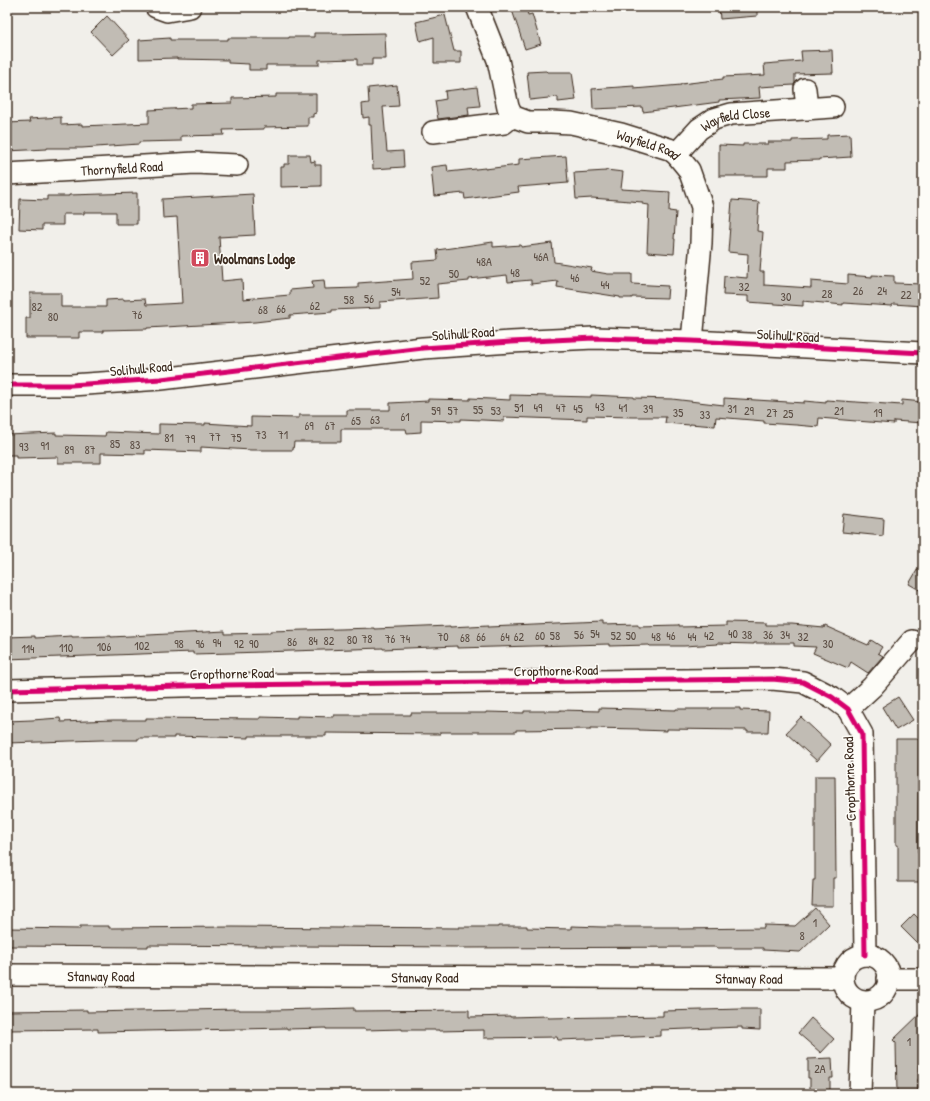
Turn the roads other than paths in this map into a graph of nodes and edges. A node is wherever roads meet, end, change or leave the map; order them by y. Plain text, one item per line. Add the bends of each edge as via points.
1 (156, 7) edge
2 (190, 7) edge
3 (477, 7) edge
4 (833, 107) dead end
5 (512, 116) junction
6 (433, 132) dead end
7 (676, 154) junction
8 (237, 164) dead end
9 (7, 174) edge
10 (692, 341) junction
11 (923, 353) edge
12 (7, 385) edge
13 (912, 641) dead end
14 (7, 690) edge
15 (848, 709) junction
16 (864, 955) junction
17 (7, 975) edge
18 (843, 978) junction
19 (888, 979) junction
20 (923, 979) edge
21 (863, 1001) junction
22 (860, 1094) edge

1 - 2 street via 167,11
3 - 5 street via 498,60
4 - 7 street, Wayfield Close via 806,99 714,119 699,129
5 - 6 street via 504,123
5 - 7 street, Wayfield Road via 528,122 571,123 621,134 669,149
7 - 10 street, Wayfield Road via 689,170 702,207
8 - 9 street, Thornyfield Road via 195,163
10 - 11 street, Solihull Road
10 - 12 street, Solihull Road via 594,338 511,342 423,348 161,379 71,385
13 - 15 street
14 - 15 street, Cropthorne Road via 772,679 803,682 832,697
15 - 16 street, Cropthorne Road via 862,734
16 - 18 street via 847,965
16 - 19 street via 879,959 887,971
17 - 18 street, Stanway Road
18 - 21 street via 846,990 856,999
19 - 20 street
19 - 21 street via 883,993 877,998
21 - 22 street

